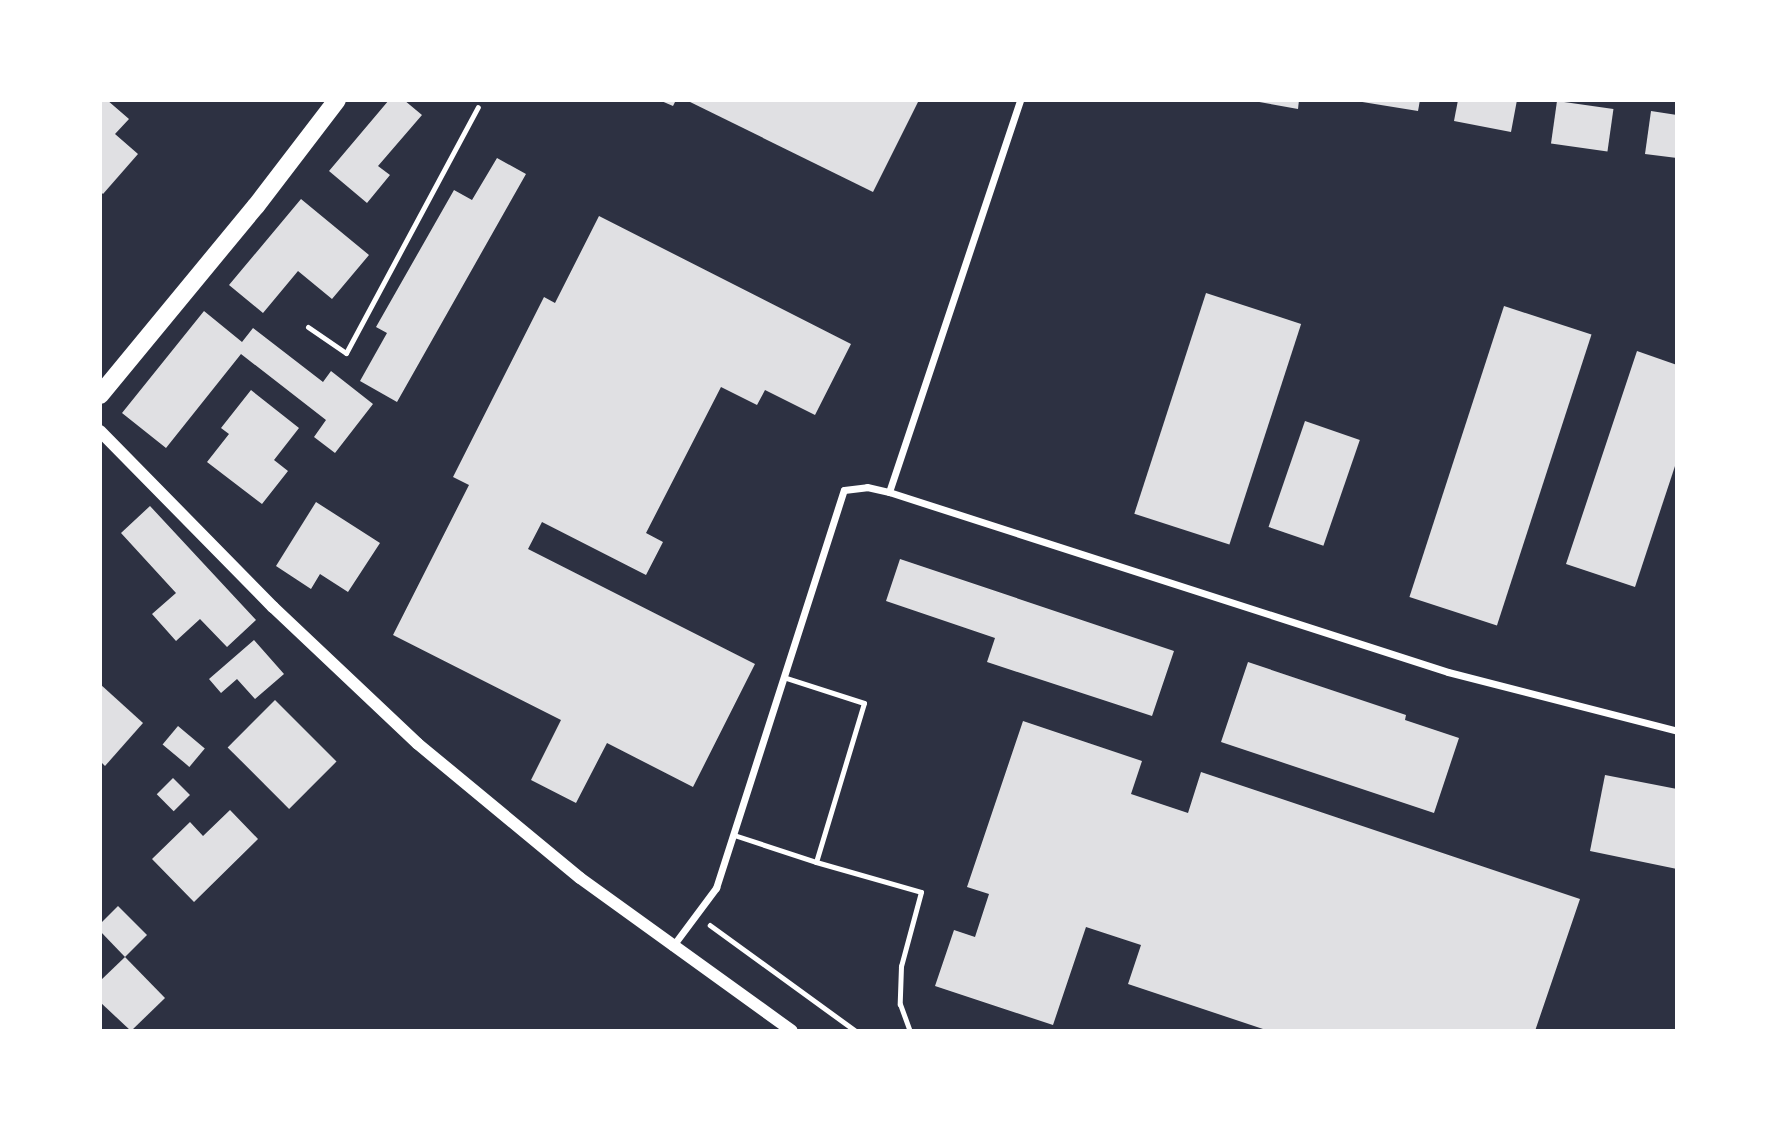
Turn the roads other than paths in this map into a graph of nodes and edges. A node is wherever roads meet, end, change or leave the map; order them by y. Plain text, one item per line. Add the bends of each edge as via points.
1 (337, 100) edge
2 (1020, 100) edge
3 (478, 107) dead end
4 (308, 327) dead end
5 (100, 395) edge
6 (100, 431) edge
7 (889, 492) junction
8 (786, 678) junction
9 (1677, 731) edge
10 (734, 835) junction
11 (816, 862) junction
12 (672, 947) junction
13 (792, 1031) edge
14 (910, 1031) edge

1 - 5 main road
2 - 7 street
3 - 4 lane via 346,353
6 - 12 street via 360,692 580,878
7 - 8 street via 867,487 845,490
7 - 9 street via 1448,672
8 - 10 street
8 - 11 lane via 864,703
10 - 11 lane
10 - 12 street via 716,888
11 - 14 lane via 921,892 901,966 900,1004
12 - 13 street

